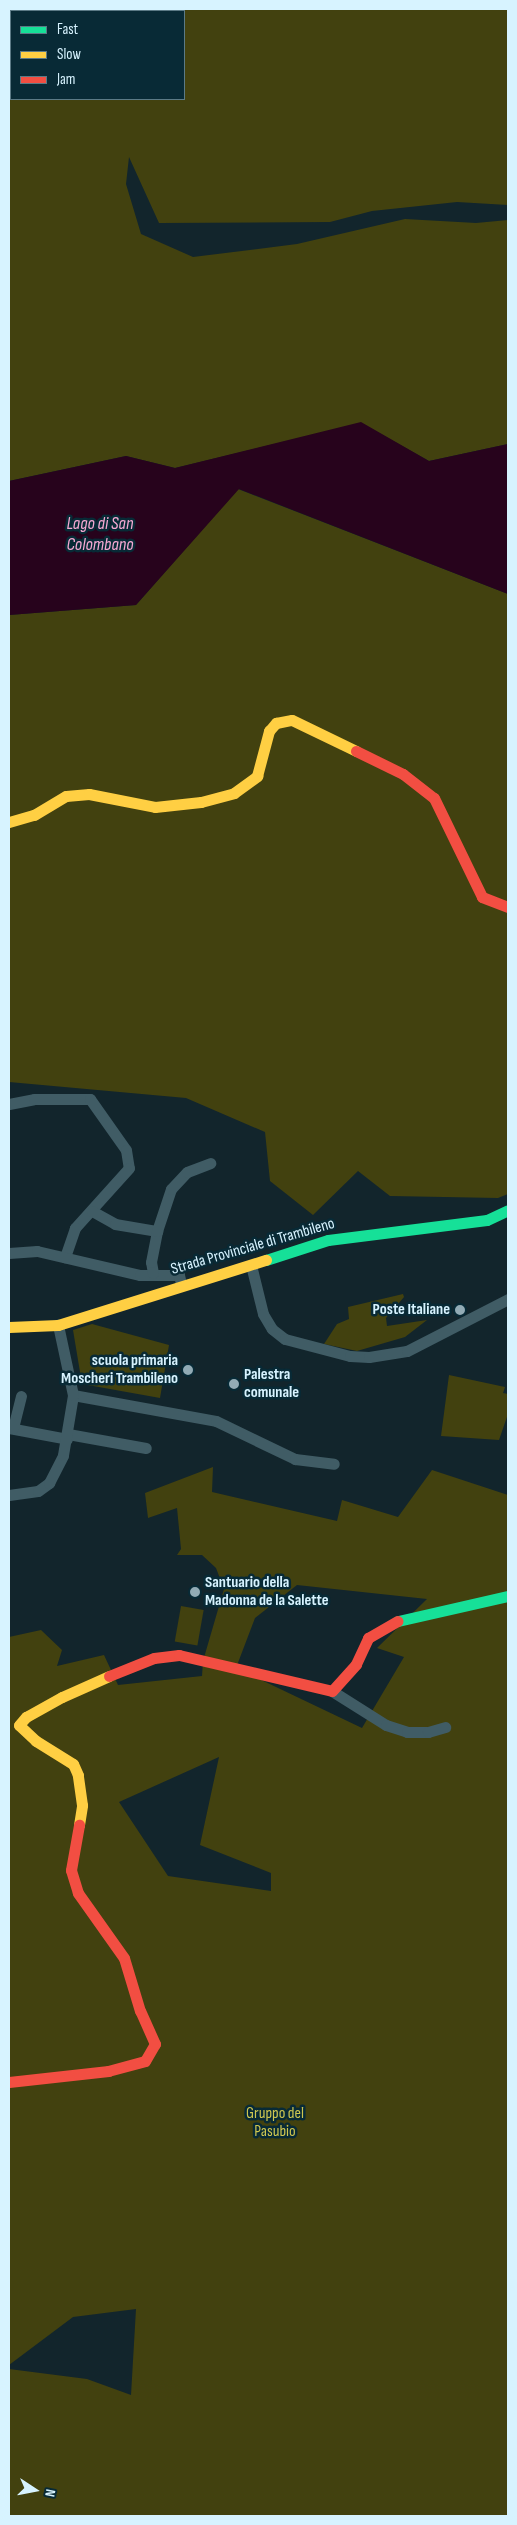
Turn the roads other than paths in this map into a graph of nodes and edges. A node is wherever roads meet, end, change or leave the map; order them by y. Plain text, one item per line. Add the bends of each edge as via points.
1 (9, 822) edge
2 (508, 907) edge
3 (9, 1104) edge
4 (210, 1163) dead end
5 (508, 1210) edge
6 (92, 1211) junction
7 (157, 1231) junction
8 (9, 1253) edge
9 (65, 1257) junction
10 (251, 1265) junction
11 (153, 1273) junction
12 (181, 1284) junction
13 (508, 1299) edge
14 (58, 1325) junction
15 (9, 1327) edge
16 (73, 1395) junction
17 (21, 1396) dead end
18 (11, 1428) edge
19 (68, 1437) junction
20 (146, 1448) dead end
21 (334, 1464) dead end
22 (9, 1496) edge
23 (508, 1596) edge
24 (332, 1691) junction
25 (445, 1727) dead end
26 (9, 2082) edge

1 - 2 street via 34,815 66,796 89,794 155,807 200,802 234,793 258,776 270,731 276,723 292,720 403,774 434,798 482,896
3 - 6 street via 34,1099 90,1099 95,1104 126,1150 129,1168
4 - 7 street via 178,1180 171,1189
5 - 10 street, Strada Provinciale di Trambileno via 487,1220 328,1240
6 - 7 street via 115,1224
6 - 9 street via 75,1228
7 - 11 street via 151,1262
8 - 9 street via 37,1251
9 - 11 street via 140,1275
10 - 12 street, Strada Provinciale di Trambileno
10 - 13 street via 263,1314 272,1329 285,1339 350,1356 380,1356 407,1351
11 - 12 street via 179,1275
12 - 14 street, Strada Provinciale di Trambileno
14 - 15 street, Strada Provinciale di Trambileno
14 - 16 street
16 - 19 street
16 - 21 street via 216,1422 295,1459
17 - 18 street
18 - 19 street
19 - 20 street
19 - 22 street via 57,1473 49,1483 38,1491
23 - 24 street via 394,1622 376,1631 368,1638 356,1664
24 - 25 street via 386,1725 407,1732 428,1732
24 - 26 street via 179,1655 162,1657 62,1697 26,1717 20,1725 36,1741 73,1764 78,1775 82,1805 71,1870 78,1893 124,1958 154,2044 146,2061 108,2071

